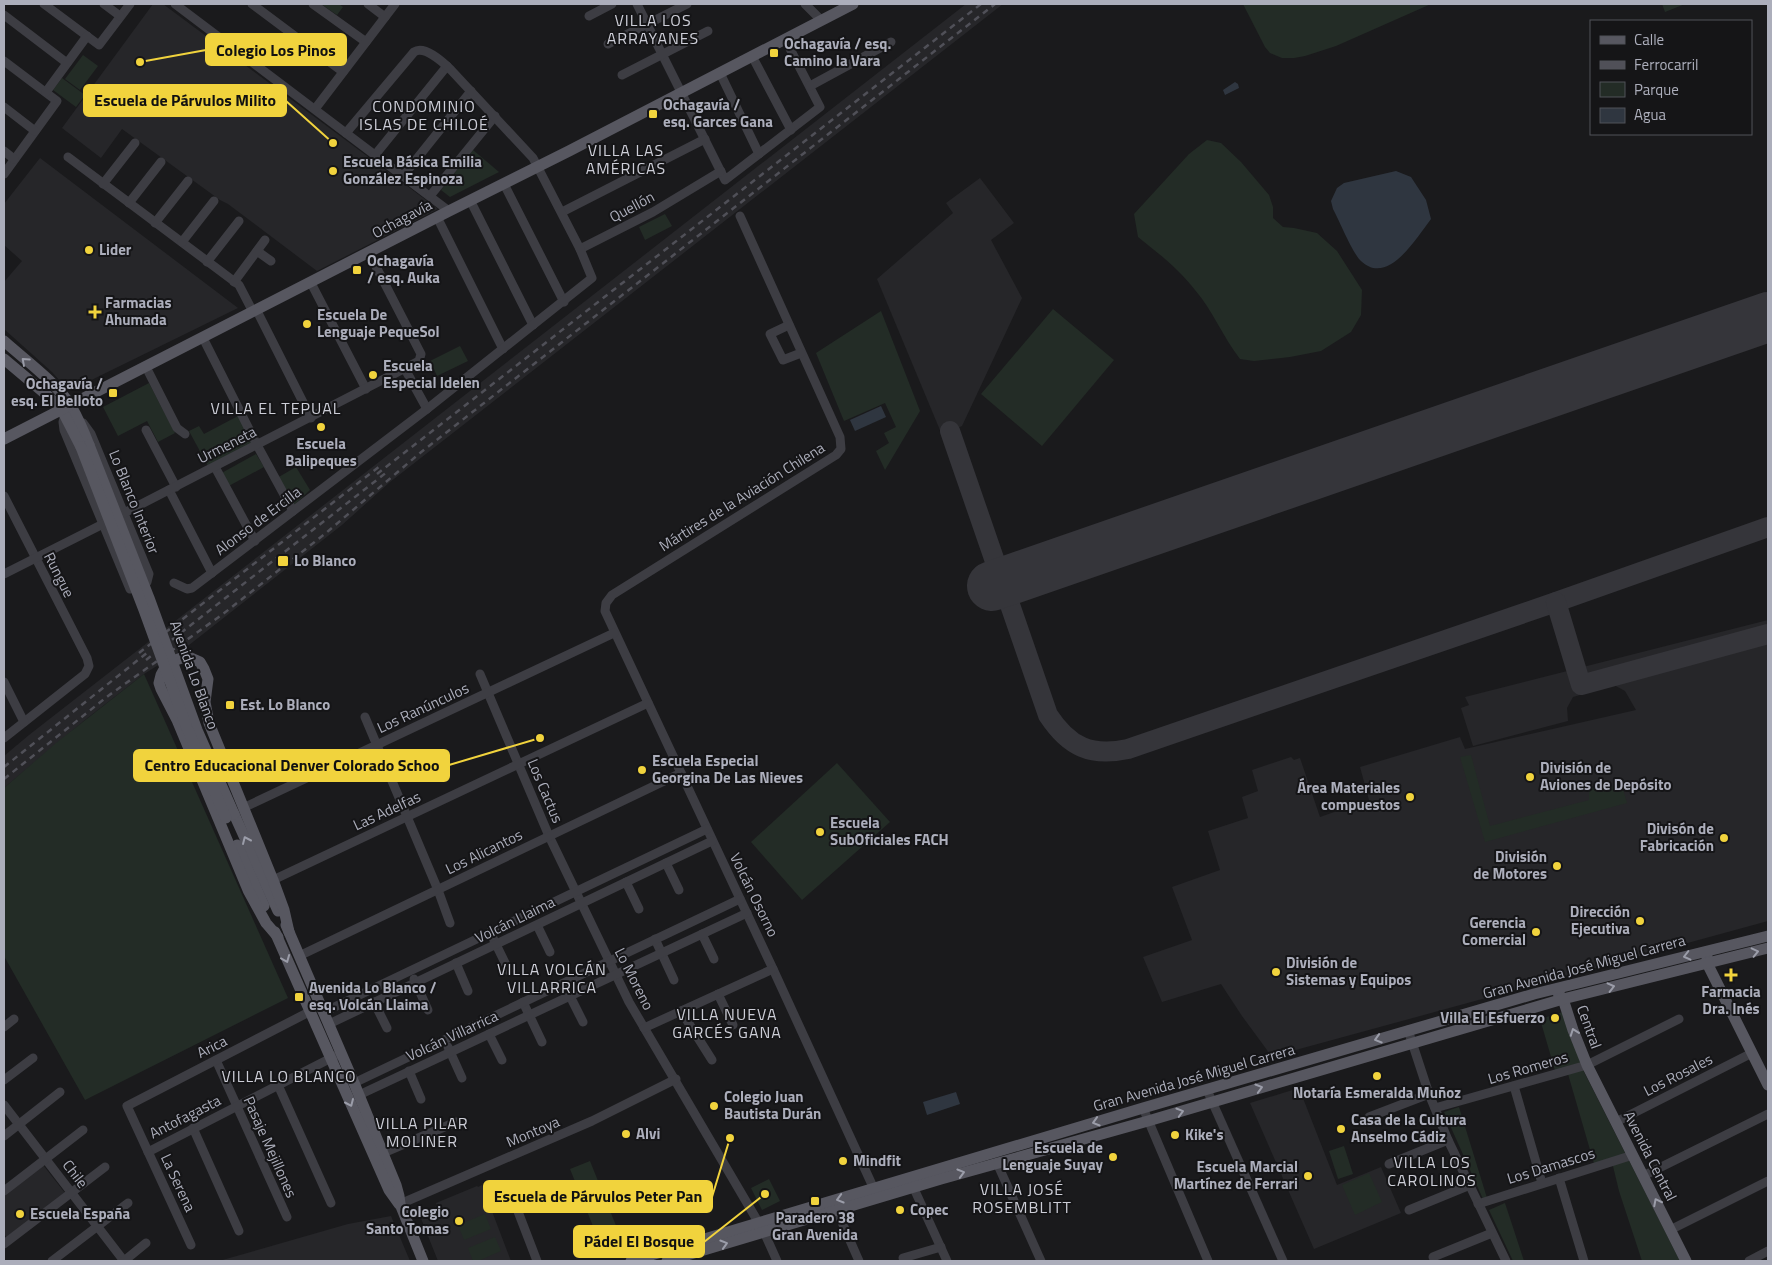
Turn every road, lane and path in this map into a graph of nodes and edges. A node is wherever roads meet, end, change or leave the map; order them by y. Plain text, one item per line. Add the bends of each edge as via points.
1 (44, 4) edge
2 (104, 4) edge
3 (130, 4) edge
4 (252, 4) edge
5 (313, 4) edge
6 (368, 4) edge
7 (395, 4) edge
8 (612, 4) edge
9 (637, 4) edge
10 (687, 4) edge
11 (805, 4) edge
12 (853, 4) edge
13 (181, 6) edge
14 (4, 15) edge
15 (120, 16) junction
16 (589, 16) dead end
17 (385, 17) junction
18 (821, 20) junction
19 (647, 24) junction
20 (708, 31) dead end
21 (87, 36) junction
22 (785, 39) junction
23 (366, 42) junction
24 (891, 42) dead end
25 (608, 44) dead end
26 (663, 55) junction
27 (752, 56) junction
28 (4, 61) edge
29 (67, 63) junction
30 (447, 66) junction
31 (344, 72) junction
32 (720, 73) junction
33 (622, 75) dead end
34 (810, 86) junction
35 (471, 91) junction
36 (46, 92) junction
37 (682, 92) junction
38 (4, 107) edge
39 (315, 110) junction
40 (495, 116) junction
41 (791, 130) junction
42 (35, 131) junction
43 (346, 133) junction
44 (705, 139) junction
45 (135, 143) dead end
46 (4, 151) edge
47 (760, 154) junction
48 (375, 155) junction
49 (68, 157) dead end
50 (14, 159) junction
51 (161, 162) dead end
52 (538, 166) junction
53 (721, 171) junction
54 (4, 174) edge
55 (403, 176) junction
56 (188, 181) dead end
57 (103, 184) junction
58 (504, 184) junction
59 (430, 196) junction
60 (470, 200) junction
61 (214, 201) dead end
62 (129, 203) junction
63 (449, 211) junction
64 (562, 212) junction
65 (740, 216) dead end
66 (437, 217) junction
67 (239, 221) dead end
68 (155, 223) junction
69 (265, 240) dead end
70 (182, 242) junction
71 (580, 249) junction
72 (257, 251) junction
73 (369, 253) junction
74 (271, 261) dead end
75 (208, 262) junction
76 (234, 282) junction
77 (311, 283) junction
78 (564, 302) junction
79 (255, 311) junction
80 (533, 325) junction
81 (789, 325) junction
82 (203, 338) junction
83 (4, 341) edge
84 (503, 349) junction
85 (801, 353) junction
86 (4, 359) edge
87 (146, 367) junction
88 (406, 369) junction
89 (366, 389) junction
90 (427, 409) junction
91 (66, 410) junction
92 (77, 418) junction
93 (311, 418) junction
94 (146, 430) dead end
95 (185, 434) dead end
96 (4, 440) edge
97 (257, 445) junction
98 (85, 446) junction
99 (215, 467) junction
100 (172, 489) junction
101 (4, 496) edge
102 (293, 511) junction
103 (124, 513) junction
104 (103, 524) junction
105 (255, 541) junction
106 (36, 558) junction
107 (212, 573) junction
108 (4, 574) edge
109 (174, 583) dead end
110 (129, 587) junction
111 (140, 612) dead end
112 (606, 615) joint
113 (614, 633) junction
114 (480, 674) dead end
115 (4, 682) edge
116 (489, 692) junction
117 (648, 703) junction
118 (365, 717) dead end
119 (24, 722) junction
120 (4, 738) edge
121 (377, 745) junction
122 (519, 764) junction
123 (680, 773) junction
124 (234, 813) junction
125 (407, 817) junction
126 (706, 829) junction
127 (549, 836) junction
128 (712, 841) junction
129 (666, 863) junction
130 (273, 880) junction
131 (626, 882) junction
132 (438, 890) junction
133 (679, 890) dead end
134 (575, 892) junction
135 (740, 899) junction
136 (581, 904) junction
137 (639, 909) dead end
138 (747, 913) junction
139 (450, 923) dead end
140 (537, 925) junction
141 (289, 932) junction
142 (490, 932) junction
143 (702, 934) junction
144 (1768, 936) edge
145 (278, 938) junction
146 (655, 939) junction
147 (496, 944) junction
148 (1768, 948) edge
149 (1712, 949) junction
150 (550, 952) dead end
151 (661, 953) junction
152 (299, 956) junction
153 (714, 959) dead end
154 (610, 961) junction
155 (456, 963) junction
156 (1707, 963) junction
157 (774, 968) junction
158 (411, 971) junction
159 (509, 971) dead end
160 (616, 974) junction
161 (674, 980) dead end
162 (416, 983) junction
163 (1551, 989) junction
164 (468, 991) dead end
165 (570, 996) junction
166 (719, 996) junction
167 (1563, 999) junction
168 (374, 1002) junction
169 (523, 1002) junction
170 (428, 1010) dead end
171 (309, 1012) junction
172 (324, 1012) junction
173 (683, 1013) junction
174 (529, 1015) junction
175 (14, 1019) dead end
176 (1679, 1020) dead end
177 (583, 1022) dead end
178 (329, 1024) junction
179 (732, 1025) dead end
180 (4, 1027) edge
181 (387, 1028) dead end
182 (644, 1028) junction
183 (1408, 1030) junction
184 (489, 1034) junction
185 (444, 1040) junction
186 (542, 1042) dead end
187 (1413, 1043) junction
188 (450, 1052) junction
189 (341, 1053) junction
190 (1752, 1053) junction
191 (32, 1058) dead end
192 (330, 1058) junction
193 (216, 1060) junction
194 (502, 1060) dead end
195 (712, 1060) dead end
196 (1587, 1065) junction
197 (409, 1071) junction
198 (462, 1078) dead end
199 (676, 1079) junction
200 (4, 1080) edge
201 (354, 1083) junction
202 (278, 1085) junction
203 (1768, 1085) edge
204 (1514, 1086) junction
205 (1207, 1090) junction
206 (60, 1092) dead end
207 (1430, 1094) junction
208 (359, 1095) junction
209 (422, 1099) dead end
210 (1212, 1102) junction
211 (4, 1104) edge
212 (127, 1106) joint
213 (236, 1106) junction
214 (1143, 1108) junction
215 (1435, 1108) junction
216 (1768, 1114) edge
217 (1369, 1117) dead end
218 (1148, 1121) junction
219 (456, 1122) dead end
220 (1616, 1122) junction
221 (19, 1124) junction
222 (193, 1128) junction
223 (83, 1130) dead end
224 (4, 1136) edge
225 (1448, 1140) junction
226 (148, 1152) junction
227 (383, 1153) junction
228 (1633, 1155) junction
229 (45, 1159) junction
230 (997, 1163) junction
231 (1389, 1164) dead end
232 (105, 1167) dead end
233 (1643, 1176) junction
234 (1559, 1178) junction
235 (1768, 1181) edge
236 (912, 1183) junction
237 (1470, 1184) junction
238 (1542, 1184) junction
239 (509, 1188) dead end
240 (874, 1189) junction
241 (4, 1191) edge
242 (71, 1192) junction
243 (128, 1203) dead end
244 (332, 1203) dead end
245 (400, 1204) junction
246 (1478, 1204) junction
247 (1409, 1210) dead end
248 (837, 1211) junction
249 (287, 1217) dead end
250 (97, 1226) junction
251 (760, 1227) junction
252 (1670, 1230) junction
253 (240, 1231) dead end
254 (1492, 1234) junction
255 (4, 1244) edge
256 (146, 1244) dead end
257 (191, 1245) dead end
258 (941, 1247) junction
259 (1768, 1251) edge
260 (1433, 1257) dead end
261 (903, 1258) dead end
262 (52, 1261) edge
263 (124, 1261) edge
264 (422, 1261) edge
265 (536, 1261) edge
266 (631, 1261) edge
267 (667, 1261) edge
268 (777, 1261) edge
269 (859, 1261) edge
270 (947, 1261) edge
271 (1041, 1261) edge
272 (1208, 1261) edge
273 (1283, 1261) edge
274 (1506, 1261) edge
275 (1584, 1261) edge
276 (1686, 1261) edge
277 (1749, 1261) edge

1 - 21 street
2 - 15 street
3 - 15 street
4 - 31 street
5 - 23 street
6 - 17 street
7 - 17 street
8 - 16 street
9 - 19 street
10 - 19 street
11 - 18 street
12 - 18 main road, Ochagavía
13 - 39 street
14 - 29 street
15 - 21 street via 99,45
17 - 23 street
18 - 22 main road, Ochagavía
19 - 25 street
19 - 26 street
20 - 26 street
21 - 29 street
22 - 27 main road, Ochagavía
22 - 34 street
23 - 31 street
24 - 34 street
26 - 33 street
26 - 37 street
27 - 32 main road, Ochagavía
27 - 41 street
28 - 36 street
29 - 36 street
30 - 35 street
30 - 43 street via 417,49
30 - 48 street
31 - 39 street
32 - 37 main road, Ochagavía
32 - 47 street
34 - 41 street via 820,107
35 - 40 street
35 - 55 street
36 - 42 street via 57,101
37 - 44 street
37 - 52 main road, Ochagavía
38 - 42 street
39 - 43 street
40 - 52 street
40 - 59 street
41 - 47 street
42 - 50 street
43 - 48 street
44 - 53 street
44 - 64 street
45 - 57 street
46 - 50 street
47 - 53 street via 725,180
48 - 55 street
49 - 57 street
50 - 54 street
51 - 62 street
52 - 58 main road, Ochagavía
52 - 64 street
53 - 71 street, Quellón via 653,212
55 - 59 street
56 - 68 street
57 - 62 street
58 - 60 main road, Ochagavía
58 - 78 street
59 - 63 street
60 - 63 main road, Ochagavía
60 - 80 street
61 - 70 street
62 - 68 street
63 - 66 main road, Ochagavía
64 - 71 street
65 - 81 street, Mártires de la Aviación Chilena
66 - 73 main road, Ochagavía
66 - 84 street
67 - 75 street
68 - 70 street
69 - 72 street
70 - 75 street
71 - 78 street, Alonso de Ercilla via 592,278
72 - 74 street
72 - 76 street
73 - 77 main road, Ochagavía
73 - 88 street, Urmeneta via 421,354 421,359
75 - 76 street
76 - 79 street
77 - 79 main road, Ochagavía
77 - 89 street
78 - 80 street, Alonso de Ercilla
79 - 82 main road, Ochagavía
79 - 93 street
80 - 84 street, Alonso de Ercilla
81 - 85 street, Mártires de la Aviación Chilena
81 - 85 street via 770,334 783,360
82 - 87 main road, Ochagavía
82 - 97 street
91 -> 83 main road, Avenida Lo Blanco via 54,387
84 - 90 street, Alonso de Ercilla
85 - 112 street, Mártires de la Aviación Chilena via 841,439 840,451 612,596 606,604
86 - 91 main road, Avenida Lo Blanco
87 - 91 main road, Ochagavía
87 - 95 street via 178,428
88 - 89 street, Urmeneta
88 - 90 street
89 - 93 street, Urmeneta
90 - 102 street, Alonso de Ercilla
91 - 92 main road, Avenida Lo Blanco
91 - 96 main road, Ochagavía
91 - 98 main road, Avenida Lo Blanco
91 - 104 street via 64,430
92 - 98 main road, Avenida Lo Blanco
92 - 103 street, Lo Blanco Interior via 91,434
93 - 97 street, Urmeneta
94 - 100 street
97 - 99 street, Urmeneta
97 - 102 street
98 - 124 main road, Avenida Lo Blanco, bridge via 149,598 197,730
99 - 100 street, Urmeneta
99 - 105 street
100 - 103 street, Urmeneta
100 - 107 street
101 - 106 street, Rungue
102 - 105 street, Alonso de Ercilla
103 - 110 street, Lo Blanco Interior via 149,574 144,585 137,589
104 - 106 street
104 - 110 street
105 - 107 street, Alonso de Ercilla
106 - 108 street
106 - 119 street, Rungue via 90,666 85,674
107 - 109 street, Alonso de Ercilla via 189,589
110 - 111 street
112 - 113 street, Volcán Osorno
113 - 116 street, Los Ranúnculos
113 - 117 street, Volcán Osorno
114 - 116 street, Los Cactus
115 - 119 street
116 - 121 street, Los Ranúnculos
116 - 122 street, Los Cactus
117 - 122 street, Las Adelfas
117 - 123 street, Volcán Osorno
118 - 121 street
119 - 120 street
121 - 124 street, Los Ranúnculos
121 - 125 street
122 - 125 street, Las Adelfas
122 - 127 street, Los Cactus
123 - 126 street, Volcán Osorno
123 - 127 street, Los Alicantos
124 - 130 main road
141 -> 124 main road, Avenida Lo Blanco
124 - 145 main road, Avenida Lo Blanco
124 - 145 main road via 209,723 206,702 208,679 194,659 178,658 163,670 161,689 248,890
125 - 130 street, Las Adelfas
125 - 132 street
126 - 128 street, Volcán Osorno
126 - 134 street, Volcán Llaima
127 - 132 street, Los Alicantos
127 - 134 street, Lo Moreno
128 - 129 street, Volcán Llaima
128 - 135 street, Volcán Osorno
129 - 131 street, Volcán Llaima
129 - 133 street
130 - 141 main road
131 - 136 street, Volcán Llaima
131 - 137 street
132 - 139 street
132 - 152 street, Los Alicantos
134 - 136 street, Lo Moreno
134 - 142 street, Volcán Llaima
135 - 138 street, Volcán Osorno
135 - 146 street, Volcán Villarrica
136 - 140 street, Volcán Llaima
136 - 154 street, Lo Moreno
138 - 143 street, Volcán Villarrica
138 - 157 street, Volcán Osorno
140 - 147 street, Volcán Llaima
140 - 150 street
141 - 152 main road, Avenida Lo Blanco
142 - 147 street
142 - 158 street, Volcán Llaima
143 - 151 street, Volcán Villarrica
143 - 153 street
144 - 149 main road, Gran Avenida José Miguel Carrera
145 -> 171 main road, Avenida Lo Blanco
146 - 151 street
146 - 154 street, Volcán Villarrica
147 - 155 street, Volcán Llaima
147 - 159 street
156 -> 148 main road, Gran Avenida José Miguel Carrera
149 - 156 main road
149 -> 163 main road, Gran Avenida José Miguel Carrera
151 - 160 street, Volcán Villarrica
151 - 161 street
152 - 172 main road, Avenida Lo Blanco
154 - 160 street, Lo Moreno
154 - 169 street, Volcán Villarrica
155 - 162 street, Volcán Llaima
155 - 164 street
167 -> 156 main road, Gran Avenida José Miguel Carrera
156 - 190 main road
157 - 166 street
157 - 240 street, Volcán Osorno
158 - 162 street
158 - 172 street, Volcán Llaima
160 - 165 street, Volcán Villarrica
160 - 182 street, Lo Moreno
162 - 168 street, Volcán Llaima
162 - 170 street
163 - 167 main road
163 - 183 main road, Gran Avenida José Miguel Carrera
165 - 174 street, Volcán Villarrica
165 - 177 street
166 - 173 street
166 - 179 street
167 - 187 main road, Gran Avenida José Miguel Carrera
196 -> 167 main road, Central
168 - 178 street, Volcán Llaima
168 - 181 street
169 - 174 street
169 - 185 street, Volcán Villarrica
171 - 192 main road, Avenida Lo Blanco
171 - 193 street, Arica
172 - 178 main road, Avenida Lo Blanco
173 - 182 street
173 - 195 street
174 - 184 street, Volcán Villarrica
174 - 186 street
175 - 180 street
176 - 196 street, Los Romeros
178 - 189 main road, Avenida Lo Blanco
182 - 199 street, Lo Moreno
183 - 187 street
183 -> 205 main road, Gran Avenida José Miguel Carrera
184 - 188 street, Volcán Villarrica
184 - 194 street
185 - 188 street
185 - 201 street, Volcán Villarrica
187 - 207 street
210 -> 187 main road, Gran Avenida José Miguel Carrera
188 - 197 street, Volcán Villarrica
188 - 198 street
189 - 192 street, Antofagasta
189 - 201 main road, Avenida Lo Blanco
190 - 203 main road
190 - 220 street, Los Rosales
191 - 200 street
192 - 202 street, Antofagasta
192 -> 245 main road, Avenida Lo Blanco via 389,1190
193 - 212 street, Arica
193 - 213 street, Pasaje Mejillones
196 - 204 street, Los Romeros
196 - 220 main road, Avenida Central
197 - 208 street, Volcán Villarrica
197 - 209 street
199 - 245 street, Montoya via 592,1121
199 - 251 street, Lo Moreno
201 - 208 main road, Avenida Lo Blanco
202 - 213 street, Antofagasta
202 - 244 street
204 - 215 street, Los Romeros
204 - 238 street
205 - 210 street
205 - 214 main road, Gran Avenida José Miguel Carrera
206 - 221 street
207 - 215 street
207 - 217 street
208 - 227 main road, Avenida Lo Blanco
218 -> 210 main road, Gran Avenida José Miguel Carrera
210 - 273 street
211 - 221 street, Chile
212 - 226 street, La Serena
213 - 222 street, Antofagasta
213 - 249 street, Pasaje Mejillones
214 - 218 street
214 -> 236 main road, Gran Avenida José Miguel Carrera
215 - 225 street
216 - 233 street
218 - 230 main road, Gran Avenida José Miguel Carrera
218 - 272 street
219 - 227 street
220 - 228 main road, Avenida Central
221 - 224 street
221 - 229 street, Chile
222 - 226 street, Antofagasta
222 - 253 street
223 - 229 street
225 - 231 street
225 - 237 street
226 - 257 street, La Serena
227 - 245 main road, Avenida Lo Blanco
228 - 233 main road, Avenida Central
228 - 234 street, Los Damascos
229 - 241 street
229 - 242 street, Chile
236 -> 230 main road, Gran Avenida José Miguel Carrera
230 - 271 street
232 - 242 street
252 -> 233 main road, Avenida Central
234 - 238 street, Los Damascos
234 - 275 street
235 - 252 street
236 - 240 main road, Gran Avenida José Miguel Carrera
236 - 248 main road, Gran Avenida José Miguel Carrera
236 - 258 street
237 - 246 street
237 - 247 street
238 - 246 street, Los Damascos
239 - 265 street
240 -> 251 main road, Gran Avenida José Miguel Carrera
242 - 250 street, Chile
242 - 255 street
243 - 250 street
245 - 264 main road, Avenida Lo Blanco
246 - 254 street
248 - 251 main road, Gran Avenida José Miguel Carrera
248 - 269 street
250 - 262 street
250 - 263 street, Chile
251 - 266 main road, Gran Avenida José Miguel Carrera
267 -> 251 main road, Gran Avenida José Miguel Carrera
251 - 268 street, Lo Moreno
252 - 276 main road, Avenida Central
254 - 260 street
254 - 274 street
256 - 263 street
258 - 261 street
258 - 270 street
259 - 277 street

